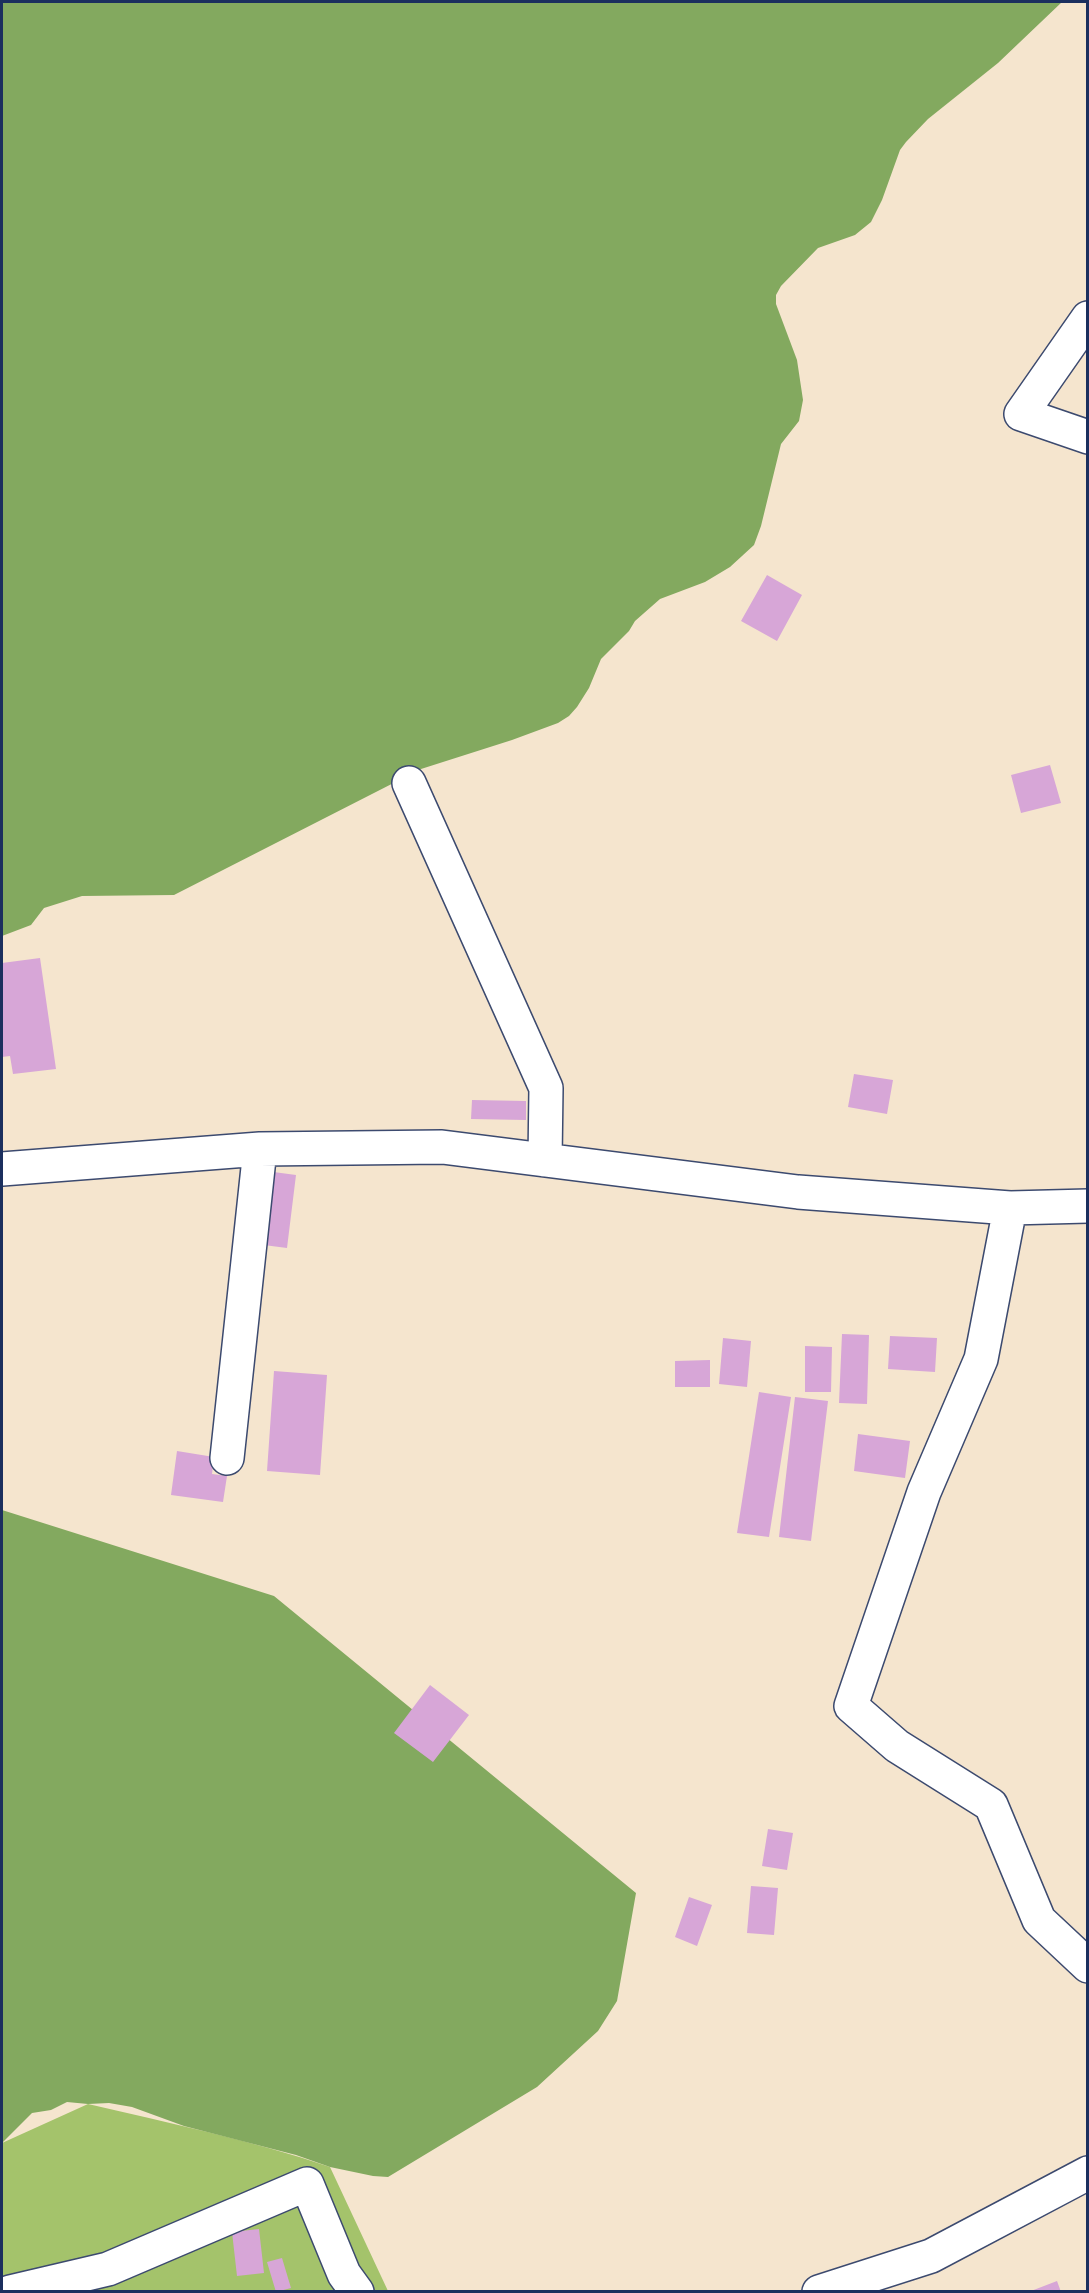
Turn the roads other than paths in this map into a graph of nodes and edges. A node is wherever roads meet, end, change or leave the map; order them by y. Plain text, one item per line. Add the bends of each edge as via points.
1 (1088, 318) edge
2 (1088, 437) edge
3 (409, 783) dead end
4 (260, 1149) junction
5 (545, 1160) junction
6 (2, 1168) edge
7 (1088, 1206) edge
8 (1010, 1208) junction
9 (227, 1458) dead end
10 (1088, 1966) edge
11 (1088, 2173) edge
12 (10, 2292) edge
13 (357, 2292) edge
14 (819, 2292) edge

1 - 2 street via 1021,414
3 - 5 street via 546,1088
4 - 5 street via 442,1147
4 - 6 street
4 - 9 street
5 - 8 street via 798,1192
7 - 8 street
8 - 10 street via 981,1359 924,1492 851,1706 897,1746 991,1805 1039,1920
11 - 14 street via 931,2256
12 - 13 street via 108,2269 307,2184 344,2274

